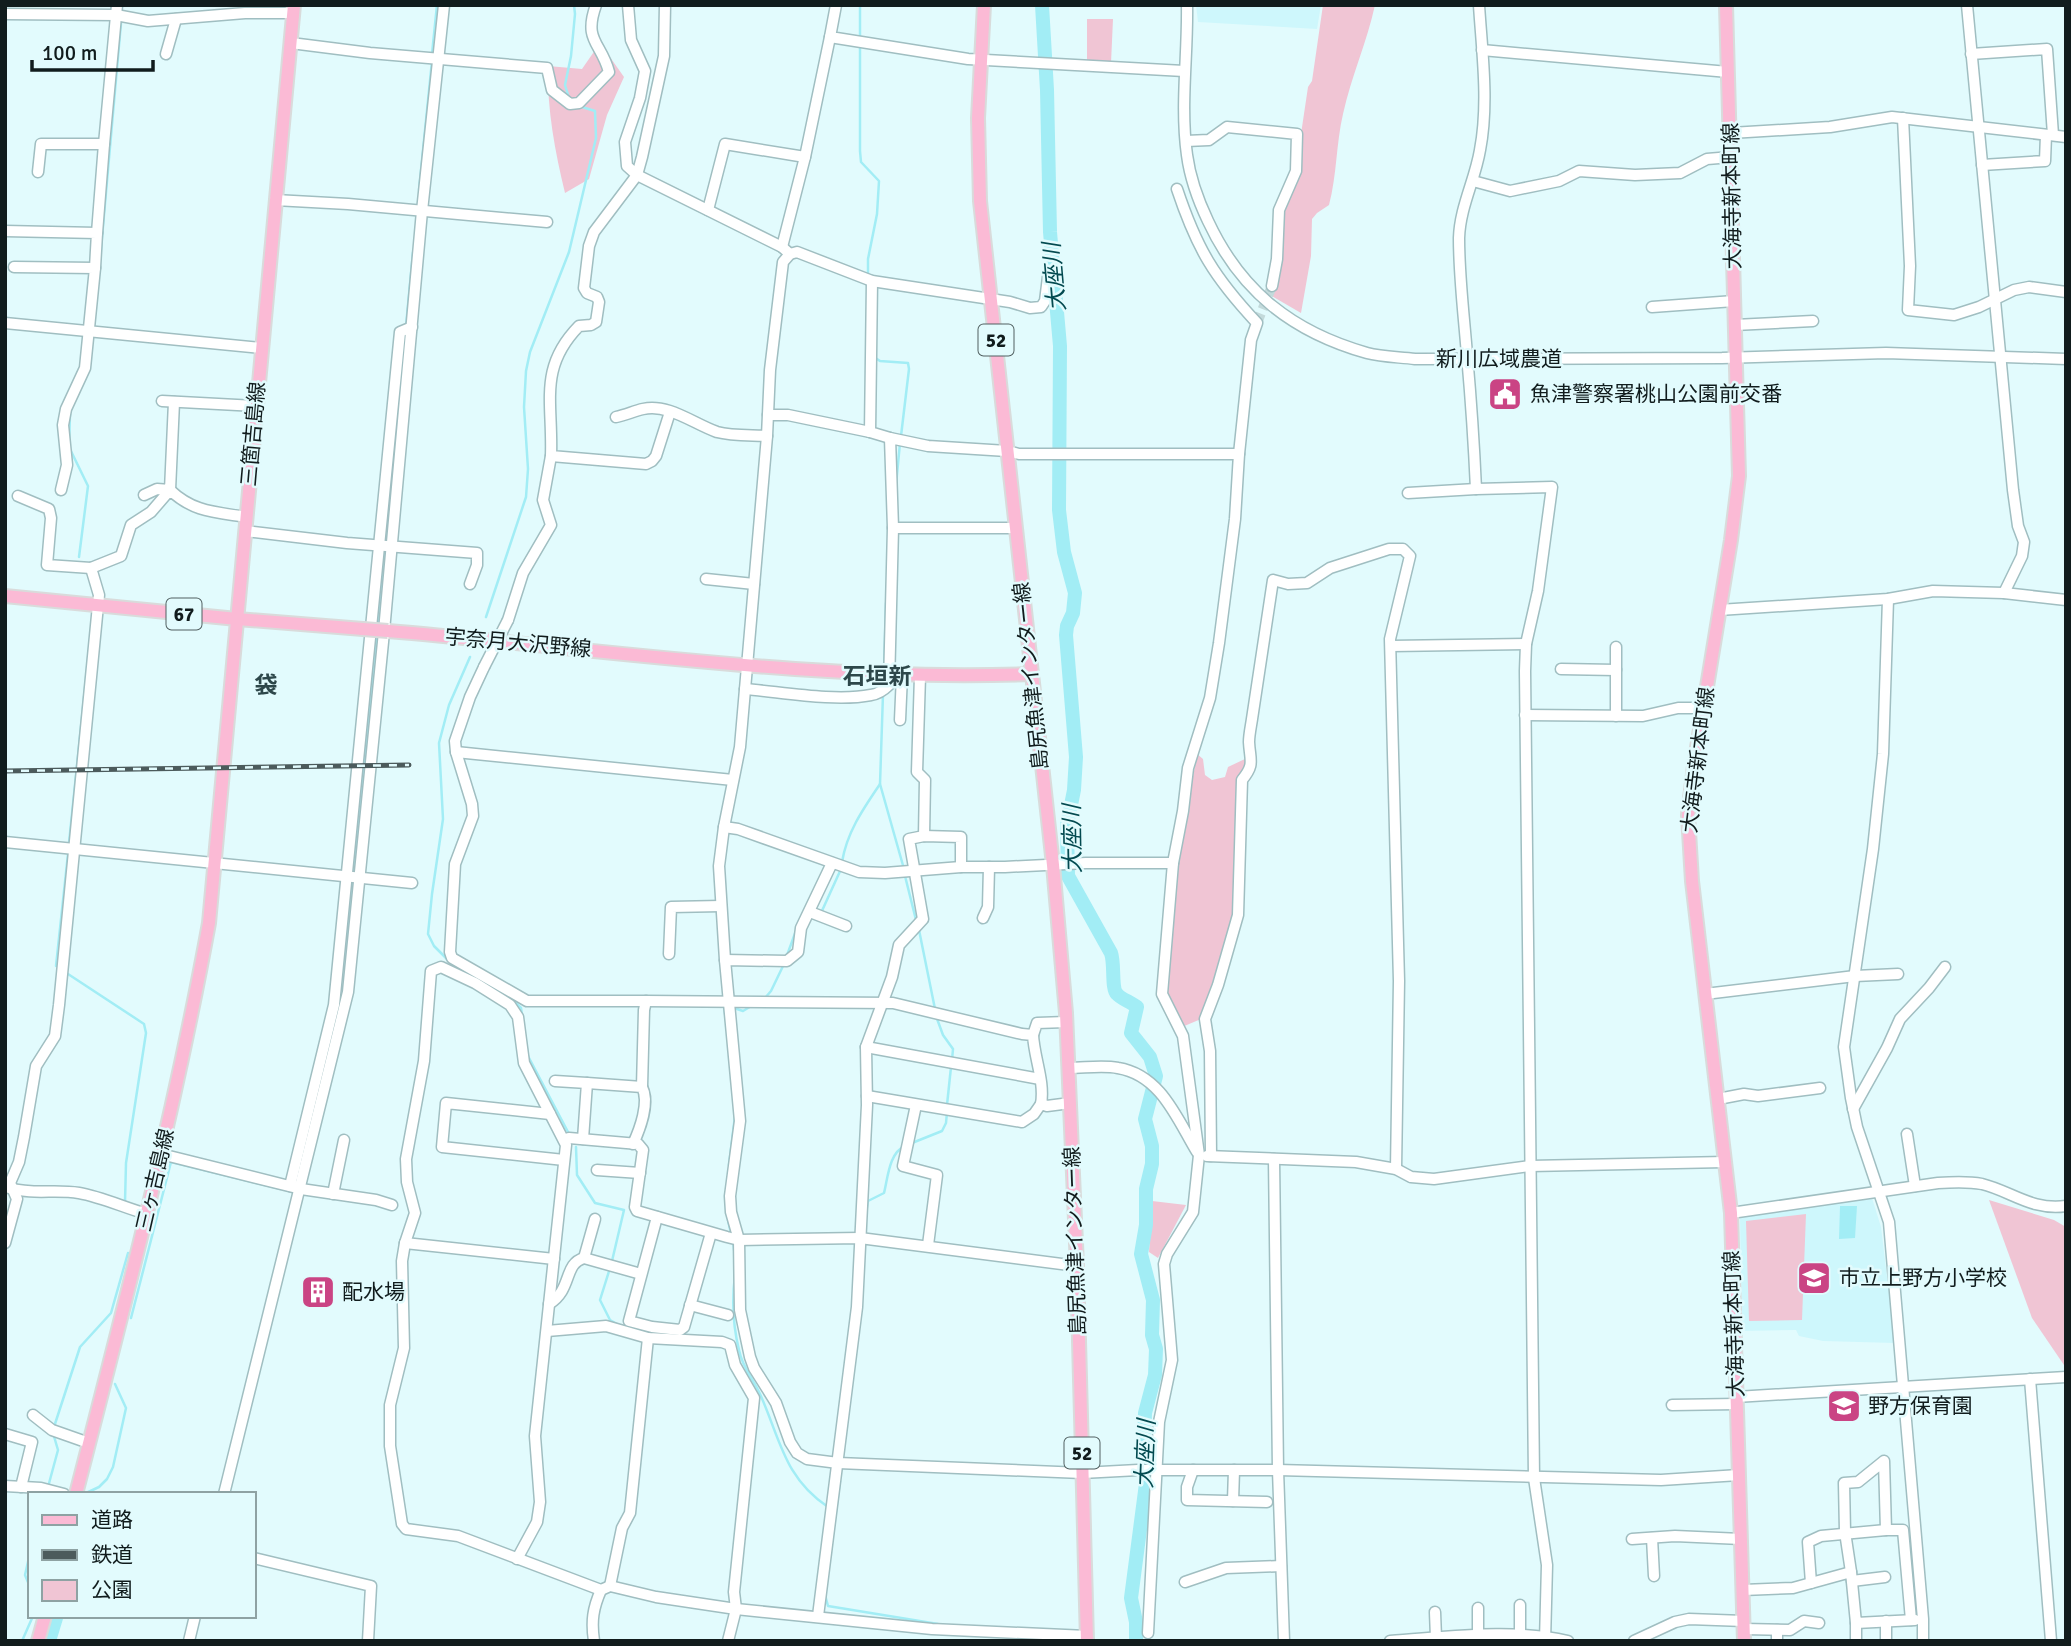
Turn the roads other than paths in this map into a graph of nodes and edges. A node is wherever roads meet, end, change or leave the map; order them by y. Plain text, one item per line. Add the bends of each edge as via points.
1 (444, 5) edge
2 (596, 5) edge
3 (628, 5) edge
4 (665, 5) edge
5 (836, 5) edge
6 (984, 5) edge
7 (1187, 5) edge
8 (1479, 5) edge
9 (1726, 5) edge
10 (1967, 5) edge
11 (293, 9) edge
12 (116, 10) edge
13 (5, 14) edge
14 (176, 19) junction
15 (830, 37) junction
16 (291, 43) junction
17 (1482, 50) junction
18 (166, 54) dead end
19 (1972, 54) junction
20 (434, 58) junction
21 (981, 60) junction
22 (1184, 71) junction
23 (1728, 72) junction
24 (1903, 118) junction
25 (1979, 126) junction
26 (1731, 134) junction
27 (2050, 135) junction
28 (2066, 137) edge
29 (1186, 141) junction
30 (104, 144) junction
31 (805, 157) junction
32 (1731, 157) junction
33 (1982, 164) junction
34 (38, 172) dead end
35 (636, 175) junction
36 (1473, 181) junction
37 (1177, 189) dead end
38 (275, 200) junction
39 (708, 210) junction
40 (418, 211) junction
41 (547, 222) dead end
42 (5, 231) edge
43 (97, 233) junction
44 (786, 250) junction
45 (14, 267) dead end
46 (94, 268) junction
47 (1048, 277) dead end
48 (872, 281) junction
49 (1272, 286) tunnel mouth
50 (2066, 292) edge
51 (1995, 298) junction
52 (992, 301) junction
53 (1734, 301) junction
54 (1652, 307) dead end
55 (1813, 321) dead end
56 (5, 323) edge
57 (1735, 325) junction
58 (412, 327) junction
59 (90, 331) junction
60 (261, 348) junction
61 (2001, 356) junction
62 (1735, 357) junction
63 (1468, 359) junction
64 (2066, 359) edge
65 (162, 401) dead end
66 (174, 402) junction
67 (256, 406) junction
68 (670, 412) junction
69 (768, 415) junction
70 (616, 417) dead end
71 (870, 432) junction
72 (767, 436) junction
73 (890, 438) junction
74 (1007, 451) junction
75 (1239, 454) junction
76 (551, 456) junction
77 (1476, 489) junction
78 (61, 490) dead end
79 (170, 490) junction
80 (1408, 493) dead end
81 (144, 495) dead end
82 (18, 496) dead end
83 (245, 524) junction
84 (893, 527) junction
85 (1015, 528) junction
86 (379, 546) junction
87 (392, 547) junction
88 (90, 568) junction
89 (706, 579) dead end
90 (470, 584) dead end
91 (754, 584) junction
92 (2004, 593) junction
93 (5, 596) edge
94 (1888, 599) junction
95 (2066, 600) edge
96 (97, 604) junction
97 (1719, 610) junction
98 (237, 619) junction
99 (1526, 644) junction
100 (1391, 646) junction
101 (1616, 647) dead end
102 (747, 664) junction
103 (1561, 669) dead end
104 (1616, 670) junction
105 (1031, 674) junction
106 (896, 675) junction
107 (920, 676) junction
108 (744, 689) junction
109 (1702, 708) junction
110 (1525, 715) junction
111 (1616, 716) junction
112 (900, 720) dead end
113 (456, 752) junction
114 (733, 779) junction
115 (724, 827) junction
116 (924, 836) junction
117 (5, 842) edge
118 (74, 848) junction
119 (215, 862) junction
120 (832, 863) junction
121 (1173, 863) junction
122 (1053, 865) junction
123 (961, 867) junction
124 (989, 867) junction
125 (915, 871) junction
126 (353, 877) junction
127 (412, 883) dead end
128 (721, 906) junction
129 (810, 912) junction
130 (983, 918) dead end
131 (846, 926) dead end
132 (669, 954) dead end
133 (725, 960) junction
134 (1945, 967) dead end
135 (1898, 974) dead end
136 (1855, 976) junction
137 (1705, 993) junction
138 (512, 1000) junction
139 (646, 1000) junction
140 (728, 1001) junction
141 (883, 1003) junction
142 (1066, 1022) junction
143 (1033, 1035) junction
144 (866, 1047) junction
145 (1069, 1068) junction
146 (1040, 1079) junction
147 (555, 1081) dead end
148 (587, 1083) junction
149 (642, 1087) junction
150 (1820, 1088) dead end
151 (867, 1096) junction
152 (1718, 1099) junction
153 (1070, 1103) junction
154 (1041, 1104) junction
155 (916, 1105) junction
156 (1853, 1109) junction
157 (550, 1114) junction
158 (1907, 1134) dead end
159 (583, 1139) junction
160 (344, 1140) dead end
161 (564, 1140) junction
162 (633, 1144) junction
163 (161, 1154) junction
164 (1199, 1155) junction
165 (1211, 1156) junction
166 (1274, 1159) junction
167 (564, 1160) junction
168 (1725, 1162) junction
169 (1530, 1166) junction
170 (1396, 1169) junction
171 (597, 1170) dead end
172 (640, 1173) junction
173 (1914, 1186) junction
174 (295, 1187) junction
175 (9, 1188) edge
176 (1879, 1192) junction
177 (333, 1194) junction
178 (392, 1205) dead end
179 (2066, 1206) edge
180 (1731, 1213) junction
181 (147, 1214) junction
182 (657, 1217) junction
183 (595, 1219) dead end
184 (710, 1233) junction
185 (860, 1238) junction
186 (739, 1240) junction
187 (5, 1243) edge
188 (405, 1243) junction
189 (928, 1245) junction
190 (584, 1258) junction
191 (554, 1259) junction
192 (1077, 1266) junction
193 (642, 1274) junction
194 (549, 1304) junction
195 (690, 1306) junction
196 (728, 1315) dead end
197 (547, 1331) junction
198 (648, 1338) junction
199 (2066, 1377) edge
200 (2031, 1379) junction
201 (1904, 1388) junction
202 (1736, 1401) junction
203 (1672, 1405) dead end
204 (33, 1415) dead end
205 (5, 1434) edge
206 (89, 1443) junction
207 (838, 1463) junction
208 (1278, 1469) junction
209 (1158, 1470) junction
210 (1193, 1470) junction
211 (1234, 1470) junction
212 (1082, 1473) junction
213 (1739, 1475) junction
214 (1534, 1478) junction
215 (5, 1486) edge
216 (21, 1487) junction
217 (56, 1492) edge
218 (77, 1492) edge
219 (224, 1492) edge
220 (1233, 1501) junction
221 (1267, 1502) dead end
222 (1886, 1530) junction
223 (1845, 1532) junction
224 (1652, 1538) junction
225 (1632, 1539) dead end
226 (1741, 1539) junction
227 (256, 1558) edge
228 (517, 1559) junction
229 (1281, 1566) junction
230 (1654, 1576) dead end
231 (1851, 1576) junction
232 (1885, 1577) dead end
233 (1185, 1582) dead end
234 (1811, 1583) junction
235 (606, 1588) junction
236 (1743, 1590) junction
237 (1520, 1605) dead end
238 (1478, 1608) dead end
239 (736, 1609) junction
240 (1435, 1612) dead end
241 (818, 1616) junction
242 (44, 1618) edge
243 (195, 1618) edge
244 (1923, 1619) junction
245 (1911, 1620) junction
246 (1886, 1621) junction
247 (1819, 1623) dead end
248 (1856, 1623) junction
249 (1744, 1630) edge
250 (1148, 1633) dead end
251 (1478, 1635) junction
252 (1520, 1635) junction
253 (1777, 1635) edge
254 (1436, 1638) junction
255 (1545, 1638) edge
256 (1087, 1639) edge
257 (38, 1641) edge
258 (189, 1641) edge
259 (368, 1641) edge
260 (594, 1641) edge
261 (728, 1641) edge
262 (1284, 1641) edge
263 (1390, 1641) edge
264 (1568, 1641) edge
265 (1634, 1641) edge
266 (1856, 1641) edge
267 (1886, 1641) edge
268 (1923, 1641) edge
269 (2051, 1641) edge

1 - 20 street
2 - 20 street via 589,24 609,72 579,103 570,104 552,90 547,68
3 - 35 street via 631,40 645,71 625,142 627,166
4 - 35 street via 664,57
5 - 15 street
6 - 21 main road, 島尻魚津インター線 / 52
7 - 22 street, 新川広域農道
8 - 17 street
9 - 23 main road, 大海寺新本町線
10 - 19 street
11 - 14 street
11 - 16 main road, 三箇吉島線
12 - 13 street
12 - 14 street via 148,21
12 - 30 street
14 - 18 street
15 - 21 street
15 - 31 street
16 - 20 street
16 - 38 main road, 三箇吉島線
17 - 23 street
17 - 36 street via 1484,105
19 - 25 street
19 - 27 street via 2047,49
20 - 40 street
21 - 22 street
21 - 52 main road, 島尻魚津インター線 / 52 via 978,159
22 - 29 street, 新川広域農道
23 - 26 main road, 大海寺新本町線
24 - 25 street
24 - 26 street
24 - 51 street via 1908,310 1954,315
25 - 27 street
25 - 33 street
26 - 32 main road, 大海寺新本町線
27 - 28 street
27 - 33 street via 2045,161
29 - 49 street via 1209,140 1227,127 1297,134 1296,171 1279,210
29 - 63 street, 新川広域農道 via 1193,183 1214,233 1248,286 1267,302 1290,319 1370,354
30 - 34 street via 41,144
30 - 43 street
31 - 39 street via 724,144
31 - 44 street
32 - 36 street via 1707,159 1680,173 1579,171 1559,181 1510,191
32 - 53 main road, 大海寺新本町線
33 - 51 street
35 - 39 street
35 - 76 street via 594,232 589,246 584,288 599,302 596,322 579,326 556,356 550,393
36 - 63 street via 1460,215 1459,240
37 - 75 street via 1205,259 1257,323 1251,340
38 - 40 street
38 - 60 main road, 三箇吉島線
39 - 44 street
40 - 41 street
40 - 58 street
42 - 43 street
43 - 46 street
44 - 48 street
44 - 69 street
45 - 46 street
46 - 59 street
47 - 52 street via 1041,307
48 - 52 street
48 - 71 street
50 - 51 street via 2029,287
51 - 61 street
52 - 74 main road, 島尻魚津インター線 / 52
53 - 54 street
53 - 57 main road, 大海寺新本町線
55 - 57 street
56 - 59 street
57 - 62 main road, 大海寺新本町線
58 - 86 street via 400,332
58 - 87 street
59 - 60 street
59 - 78 street via 85,368 65,409 68,465
60 - 67 main road, 三箇吉島線
61 - 62 street, 新川広域農道
61 - 64 street, 新川広域農道
61 - 92 street via 2018,526 2024,542
62 - 63 street, 新川広域農道
62 - 97 main road, 大海寺新本町線 via 1739,476
63 - 77 street
65 - 66 street
66 - 67 street
66 - 79 street
67 - 83 main road, 三箇吉島線
68 - 70 street via 643,409
68 - 72 street via 719,433
68 - 76 street via 656,456 646,464
69 - 71 street
69 - 72 street
71 - 73 street
72 - 91 street
73 - 74 street via 957,450
73 - 84 street
74 - 75 street
74 - 85 main road, 島尻魚津インター線 / 52
75 - 121 street via 1219,643 1210,698 1188,768
76 - 113 street, bridge via 543,500 551,525 523,573 508,620 457,732
77 - 80 street
77 - 99 street via 1552,487
79 - 81 street
79 - 83 street via 184,504
79 - 88 street via 151,512 131,525 121,556
82 - 88 street via 49,509 47,565
83 - 86 street
83 - 98 main road, 三箇吉島線
84 - 85 street
84 - 106 street
85 - 105 main road, 島尻魚津インター線 / 52
86 - 87 street
86 - 126 street
87 - 90 street via 477,552
87 - 126 street
88 - 96 street via 99,594
89 - 91 street
91 - 102 street
92 - 94 street via 1933,591
92 - 95 street
93 - 96 main road, 宇奈月大沢野線 / 67
94 - 97 street
94 - 136 street via 1883,754
96 - 98 main road, 宇奈月大沢野線 / 67
96 - 118 street
97 - 109 main road, 大海寺新本町線
98 - 102 main road, 宇奈月大沢野線 / 67, bridge
98 - 119 main road, 三箇吉島線
99 - 100 street
99 - 110 street
100 - 165 street via 1410,556 1403,549 1389,549 1330,568 1307,583 1273,580 1249,742 1252,762 1242,780 1238,915 1205,1019 1210,1051
100 - 170 street via 1399,981
101 - 104 street
102 - 106 main road, 宇奈月大沢野線 / 67
102 - 108 street
103 - 104 street
104 - 111 street
105 - 107 main road, 宇奈月大沢野線 / 67
105 - 122 main road, 島尻魚津インター線 / 52
106 - 107 main road, 宇奈月大沢野線 / 67
106 - 108 street via 882,691 871,695
106 - 112 street
107 - 116 street via 918,772 925,780
108 - 114 street
109 - 111 street
109 - 137 main road, 大海寺新本町線 via 1688,815
110 - 111 street
110 - 169 street
113 - 114 street
113 - 138 street via 473,816 455,864 450,952
114 - 115 street
115 - 120 street
115 - 128 street via 719,866
116 - 123 street via 961,836
116 - 125 street via 909,839
117 - 118 street
118 - 119 street
118 - 175 street via 55,1036 36,1066 19,1162
119 - 126 street
119 - 163 main road, 三ヶ吉島線 via 198,987
120 - 125 street via 859,872
120 - 129 street
121 - 122 street
121 - 164 street via 1161,993 1183,1036
122 - 124 street
122 - 142 main road, 島尻魚津インター線 / 52
123 - 124 street
123 - 125 street
124 - 130 street via 988,906
125 - 141 street via 923,919 900,945
126 - 127 street
126 - 174 street via 334,1005
128 - 132 street via 671,907
128 - 133 street
129 - 131 street
129 - 133 street via 800,928 794,958
133 - 140 street
134 - 156 street via 1900,1019
135 - 136 street
136 - 137 street
136 - 156 street via 1844,1047
137 - 152 main road, 大海寺新本町線
138 - 139 street
138 - 157 street via 524,1063
138 - 188 street via 442,967 431,971 424,1061 406,1159 415,1213
139 - 140 street
139 - 149 street
140 - 141 street
140 - 186 street via 740,1094 730,1196
141 - 143 street
141 - 144 street
142 - 143 street via 1037,1023
142 - 145 main road, 島尻魚津インター線 / 52
143 - 146 street
144 - 146 street
144 - 151 street
145 - 153 main road, 島尻魚津インター線 / 52
145 - 164 street via 1116,1067 1140,1075 1161,1091
146 - 154 street
147 - 148 street
148 - 149 street
148 - 159 street
149 - 162 street via 644,1109
150 - 152 street
151 - 155 street
151 - 185 street
152 - 168 main road, 大海寺新本町線
153 - 154 street
153 - 192 main road, 島尻魚津インター線 / 52
154 - 155 street via 1022,1122
155 - 189 street via 903,1166 937,1175
156 - 176 street
157 - 161 street
157 - 167 street via 446,1103 442,1147
158 - 173 street
159 - 161 street
159 - 162 street
160 - 177 street
161 - 167 street
162 - 172 street via 643,1150
163 - 174 street
163 - 181 main road, 三ヶ吉島線
164 - 165 street
164 - 209 street via 1194,1212 1164,1264 1172,1360 1159,1422
165 - 166 street
166 - 170 street via 1356,1162
166 - 208 street
167 - 191 street
168 - 169 street
168 - 180 main road, 大海寺新本町線
169 - 170 street via 1434,1178 1411,1177
169 - 214 street
171 - 172 street
172 - 182 street via 635,1207
173 - 176 street
173 - 179 street via 1981,1184 2024,1202
174 - 177 street
174 - 219 street
175 - 181 street via 81,1193
175 - 187 street via 17,1199
176 - 180 street
176 - 201 street via 1889,1222
177 - 178 street
180 - 202 main road, 大海寺新本町線
181 - 206 main road, 三ヶ吉島線
182 - 184 street
182 - 193 street
183 - 190 street
184 - 186 street
184 - 195 street
185 - 186 street
185 - 189 street
185 - 207 street via 857,1307
186 - 207 street via 740,1310 754,1368 769,1389 797,1453 807,1460
188 - 191 street
188 - 228 street via 404,1349 390,1405 390,1446 402,1524 406,1530 458,1536
189 - 192 street
190 - 193 street
190 - 194 street via 571,1265 568,1281
191 - 194 street
192 - 212 main road, 島尻魚津インター線 / 52
193 - 195 street via 629,1321 680,1330
194 - 197 street
195 - 196 street
197 - 198 street via 606,1326
197 - 228 street via 535,1436 540,1502 537,1522
198 - 235 street via 630,1513
198 - 239 street via 730,1345 735,1365 754,1398
199 - 200 street
200 - 201 street
200 - 269 street
201 - 202 street
201 - 244 street
202 - 203 street
202 - 213 main road, 大海寺新本町線
204 - 206 street via 52,1430
205 - 216 street via 32,1442
206 - 218 main road, 三ヶ吉島線
207 - 212 street
207 - 241 street
208 - 211 street
208 - 214 street
208 - 229 street
209 - 210 street
209 - 212 street
209 - 250 street
210 - 211 street
210 - 220 street via 1187,1500
211 - 220 street
212 - 256 main road, 島尻魚津インター線 / 52
213 - 214 street
213 - 226 main road, 大海寺新本町線
214 - 255 street via 1547,1565
215 - 216 street
216 - 217 street
220 - 221 street
222 - 223 street
222 - 223 street via 1884,1461 1858,1482 1844,1483
222 - 245 street via 1903,1530
223 - 231 street
223 - 234 street via 1808,1542
224 - 225 street
224 - 226 street
224 - 230 street
226 - 236 main road, 大海寺新本町線
227 - 259 street via 371,1586
228 - 235 street
229 - 233 street via 1226,1568
229 - 262 street
231 - 232 street
231 - 234 street
231 - 248 street
234 - 236 street
235 - 239 street
235 - 260 street via 594,1606
236 - 249 main road, 大海寺新本町線
237 - 252 street
238 - 251 street
239 - 241 street
239 - 261 street
240 - 254 street
241 - 256 street
242 - 257 main road
243 - 258 street
244 - 245 street
244 - 268 street
245 - 246 street
246 - 248 street
246 - 267 street
247 - 253 street via 1804,1622
248 - 266 street
249 - 253 street
249 - 265 street via 1689,1619
251 - 252 street
251 - 254 street
252 - 255 street
254 - 263 street
255 - 264 street

